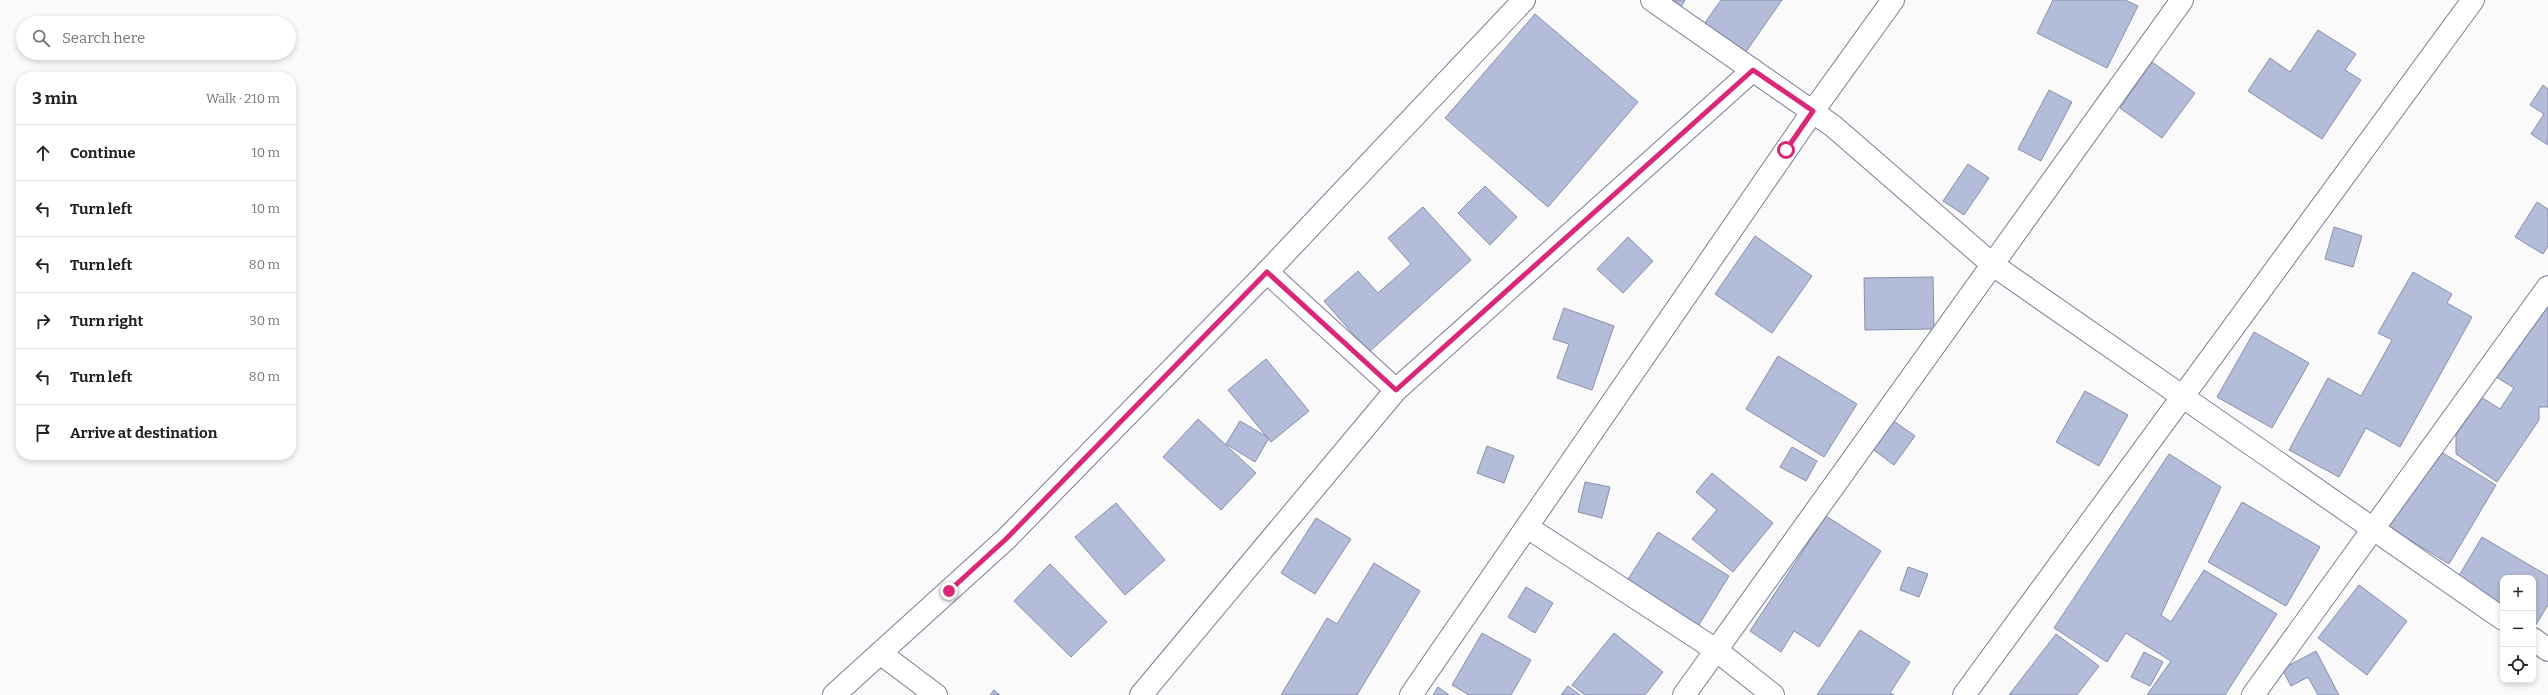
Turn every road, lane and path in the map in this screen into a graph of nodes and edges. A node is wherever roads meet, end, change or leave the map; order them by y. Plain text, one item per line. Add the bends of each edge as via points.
1 (1524, 0) edge
2 (1652, 0) edge
3 (1893, 0) edge
4 (2182, 0) edge
5 (2473, 0) edge
6 (1753, 70) junction
7 (1813, 111) junction
8 (1993, 265) junction
9 (1267, 272) junction
10 (2548, 287) edge
11 (1396, 390) junction
12 (2183, 396) junction
13 (1527, 527) junction
14 (2372, 528) junction
15 (2500, 617) edge
16 (2536, 642) edge
17 (1716, 650) junction
18 (2548, 650) edge
19 (880, 653) junction
20 (834, 695) edge
21 (936, 695) edge
22 (1141, 695) edge
23 (1411, 695) edge
24 (1684, 695) edge
25 (1773, 695) edge
26 (1964, 695) edge
27 (2253, 695) edge

1 - 9 street
2 - 6 street
3 - 7 street
4 - 8 street
5 - 12 street
6 - 7 street
6 - 11 street
7 - 8 street
7 - 13 street
8 - 12 street
8 - 17 street
9 - 11 street
9 - 19 street via 1006,539
10 - 14 street
11 - 22 street
12 - 14 street
12 - 26 street
13 - 17 street
13 - 23 street
14 - 15 street
14 - 27 street
16 - 18 street
17 - 24 street
17 - 25 street
19 - 20 street
19 - 21 street

